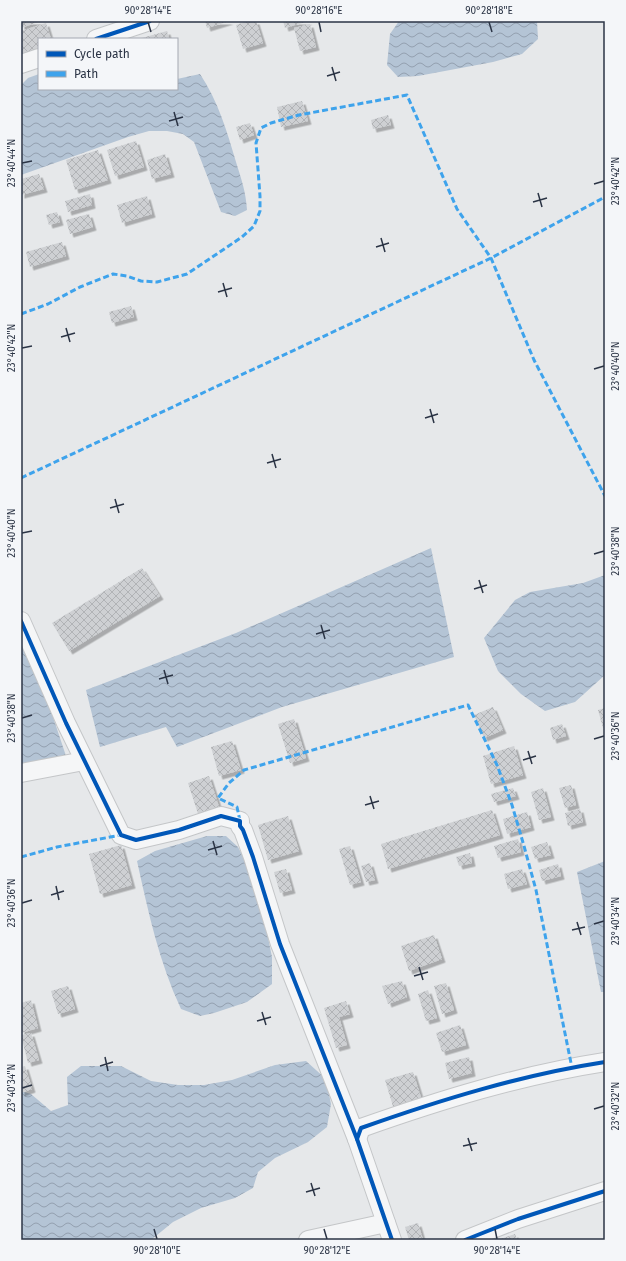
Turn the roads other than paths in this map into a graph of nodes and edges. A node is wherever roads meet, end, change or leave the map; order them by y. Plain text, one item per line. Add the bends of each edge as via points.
1 (150, 21) edge
2 (99, 38) edge
3 (38, 58) edge
4 (21, 64) edge
5 (21, 621) edge
6 (84, 761) junction
7 (21, 773) edge
8 (605, 1062) edge
9 (357, 1139) junction
10 (605, 1191) edge
11 (386, 1222) junction
12 (308, 1240) edge
13 (392, 1240) edge
14 (465, 1240) edge

1 - 2 street
3 - 4 street
5 - 6 street
6 - 7 street
6 - 9 street via 121,835 136,840 221,816 240,821 280,944
8 - 9 street via 510,1081 408,1112 360,1128
9 - 11 street
10 - 14 street via 518,1219
11 - 12 street
11 - 13 street

